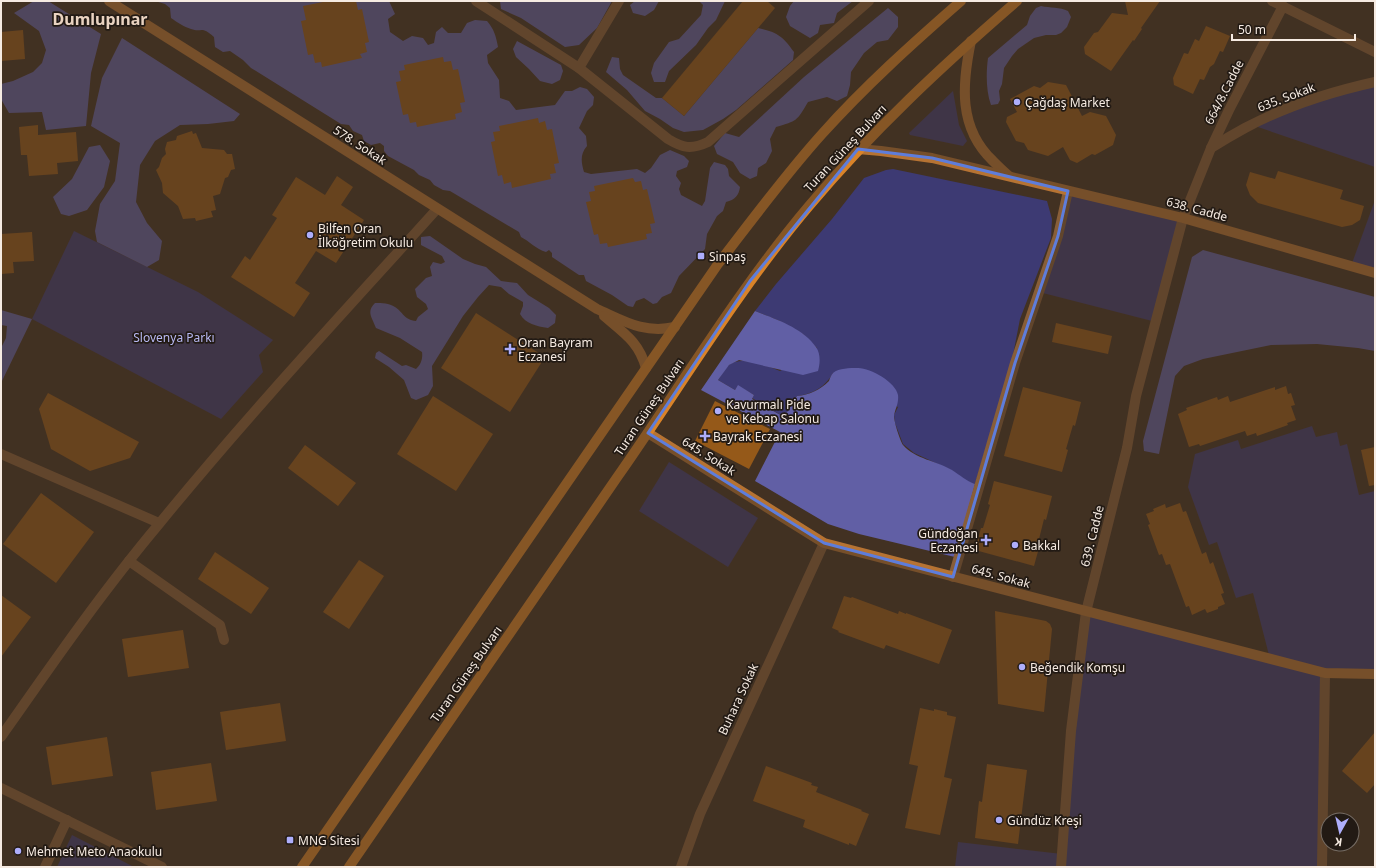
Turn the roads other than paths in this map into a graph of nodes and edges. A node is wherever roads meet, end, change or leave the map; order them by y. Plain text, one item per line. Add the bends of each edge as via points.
1 (476, 1) edge
2 (619, 1) edge
3 (870, 1) edge
4 (960, 1) edge
5 (1017, 1) edge
6 (1272, 1) edge
7 (111, 2) edge
8 (1284, 6) junction
9 (971, 41) junction
10 (1375, 52) edge
11 (579, 68) junction
12 (1375, 82) edge
13 (1211, 148) junction
14 (858, 149) junction
15 (1010, 177) junction
16 (1068, 191) junction
17 (437, 209) junction
18 (1183, 218) junction
19 (1375, 273) edge
20 (597, 309) junction
21 (675, 327) junction
22 (646, 368) junction
23 (648, 433) junction
24 (1, 454) edge
25 (159, 523) junction
26 (824, 543) junction
27 (129, 561) junction
28 (954, 577) junction
29 (1086, 612) junction
30 (224, 640) dead end
31 (1325, 673) junction
32 (1375, 674) edge
33 (1, 737) edge
34 (1, 788) edge
35 (67, 820) junction
36 (45, 867) edge
37 (162, 867) edge
38 (302, 867) edge
39 (349, 867) edge
40 (681, 867) edge
41 (1061, 867) edge
42 (1322, 867) edge

1 - 11 street
2 - 11 street
3 - 11 street via 708,142 698,146 689,148 668,139
4 - 21 main road, Turan Güneş Bulvarı via 909,47 823,133 778,185 718,264
5 - 9 main road, Turan Güneş Bulvarı
6 - 8 street
7 - 17 street, 578. Sokak
8 - 10 street
8 - 13 street, 664/8.Cadde
9 - 14 main road, Turan Güneş Bulvarı
9 - 15 street, 638. Cadde via 964,91 966,116 982,149
12 - 13 street, 635. Sokak via 1346,88 1288,108 1246,127
13 - 18 street, 664/8.Cadde
14 - 15 street, 638. Cadde via 932,158
14 - 23 main road, Turan Güneş Bulvarı via 750,281
15 - 16 street, 638. Cadde
16 - 18 street, 638. Cadde
16 - 28 street via 1058,236 1015,362
17 - 20 street, 578. Sokak
17 - 25 street via 253,412
18 - 19 street, 638. Cadde
18 - 29 street, 639. Cadde via 1136,396 1127,448
20 - 21 street via 642,328
20 - 22 street via 637,346
21 - 22 main road, Turan Güneş Bulvarı
22 - 38 main road, Turan Güneş Bulvarı
23 - 26 street, 645. Sokak
23 - 39 main road, Turan Güneş Bulvarı
24 - 25 street
25 - 27 street
26 - 28 street, 645. Sokak
26 - 40 street, Buhara Sokak via 700,814
27 - 30 street via 220,625
27 - 33 street via 71,637
28 - 29 street, 645. Sokak
29 - 31 street, 645. Sokak
29 - 41 street, 639. Cadde via 1072,731
31 - 32 street, 645. Sokak
31 - 42 street
34 - 35 street
35 - 36 street
35 - 37 street

